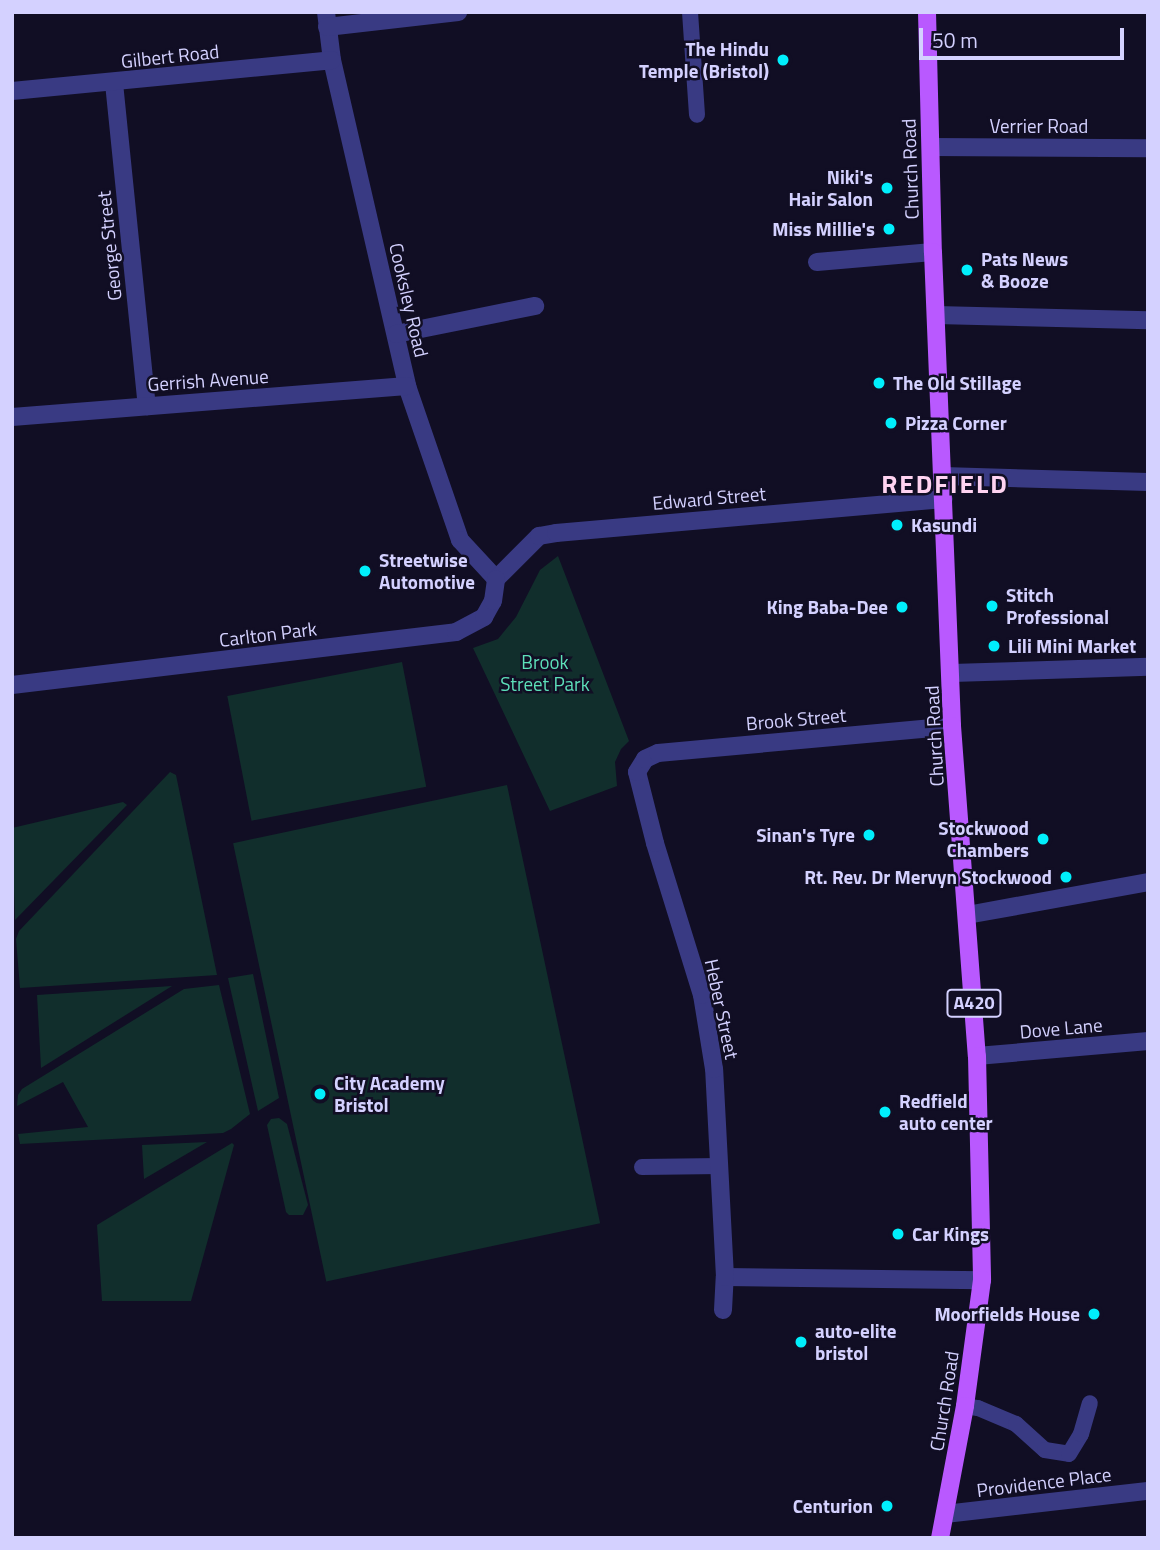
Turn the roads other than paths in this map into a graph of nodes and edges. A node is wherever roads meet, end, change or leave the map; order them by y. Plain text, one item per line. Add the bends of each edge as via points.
1 (457, 12) edge
2 (690, 12) edge
3 (927, 12) edge
4 (327, 20) edge
5 (332, 60) junction
6 (114, 83) junction
7 (12, 91) edge
8 (697, 115) dead end
9 (931, 147) junction
10 (1148, 148) edge
11 (933, 252) junction
12 (817, 262) dead end
13 (535, 306) dead end
14 (936, 315) junction
15 (1148, 320) edge
16 (396, 334) junction
17 (407, 386) junction
18 (147, 406) junction
19 (12, 416) edge
20 (943, 476) junction
21 (1148, 482) edge
22 (944, 499) junction
23 (496, 579) junction
24 (1148, 667) edge
25 (952, 673) junction
26 (12, 684) edge
27 (952, 726) junction
28 (645, 759) joint
29 (1148, 883) edge
30 (967, 915) junction
31 (1148, 1041) edge
32 (977, 1056) junction
33 (720, 1166) junction
34 (642, 1167) dead end
35 (725, 1277) junction
36 (982, 1280) junction
37 (723, 1310) dead end
38 (1090, 1403) dead end
39 (965, 1406) junction
40 (1148, 1491) edge
41 (945, 1514) junction
42 (940, 1538) edge

1 - 4 street
2 - 8 lane
3 - 9 main road, Church Road / A420
4 - 5 street, Cooksley Road
5 - 6 street, Gilbert Road
5 - 16 street, Cooksley Road
6 - 7 street, Gilbert Road
6 - 18 street, George Street
9 - 10 street, Verrier Road
9 - 11 main road, Church Road / A420
11 - 12 street
11 - 14 main road, Church Road / A420
13 - 16 street
14 - 15 street
14 - 20 main road, Church Road / A420
16 - 17 street, Cooksley Road
17 - 18 street, Gerrish Avenue
17 - 23 street, Cooksley Road via 460,540
18 - 19 street, Gerrish Avenue
20 - 21 street
20 - 22 main road, Church Road / A420
22 - 23 street, Edward Street via 539,536
22 - 25 main road, Church Road / A420
23 - 26 street, Carlton Park via 484,617 456,632
24 - 25 street
25 - 27 main road, Church Road / A420
27 - 28 street, Brook Street via 658,753
27 - 30 main road, Church Road / A420
28 - 33 street, Heber Street via 637,772 640,789 702,995 714,1069
29 - 30 street
30 - 32 main road, Church Road / A420
31 - 32 street, Dove Lane
32 - 36 main road, Church Road / A420
33 - 34 lane
33 - 35 street, Heber Street
35 - 36 street
35 - 37 street, Heber Street
36 - 39 main road, Church Road / A420
38 - 39 lane via 1069,1454 1045,1450 1016,1424
39 - 41 main road, Church Road / A420
40 - 41 street, Providence Place
41 - 42 main road, Church Road / A420

